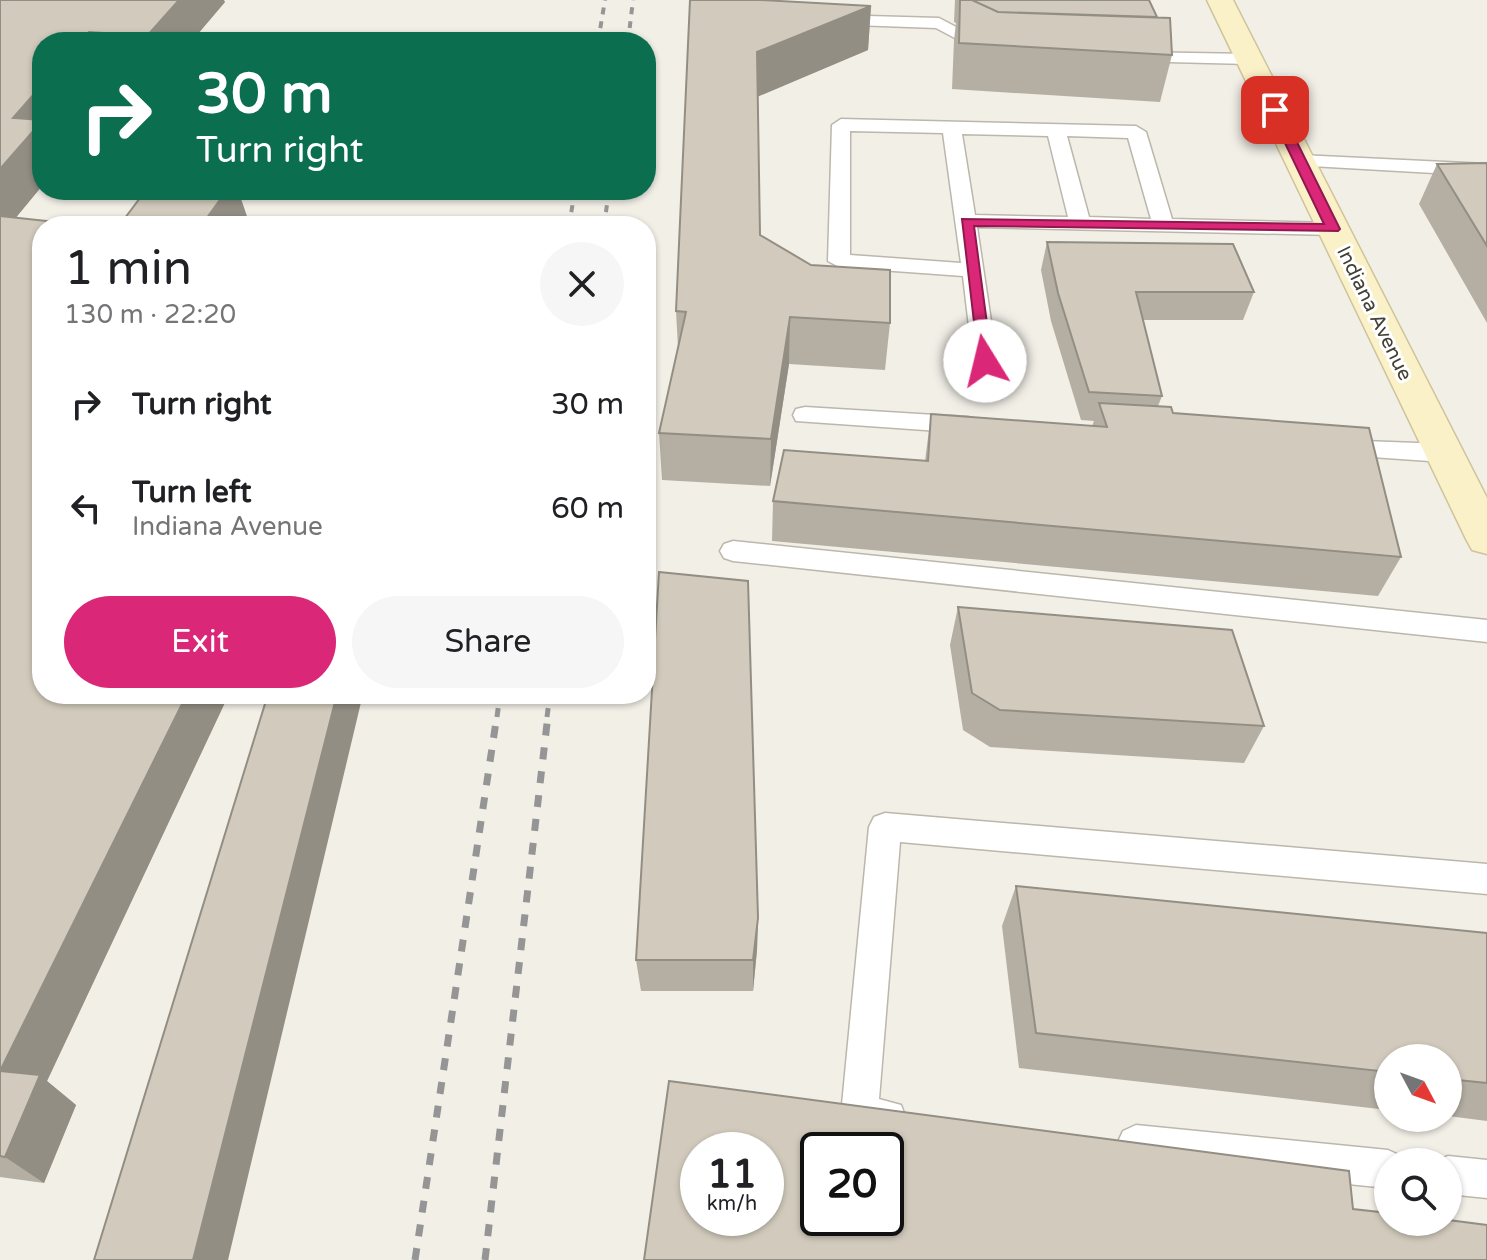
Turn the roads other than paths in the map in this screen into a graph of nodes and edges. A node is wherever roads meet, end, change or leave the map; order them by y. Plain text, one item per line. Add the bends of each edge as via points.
1 (1220, 0) edge
2 (817, 19) edge
3 (1005, 51) edge
4 (1115, 56) edge
5 (1249, 59) junction
6 (952, 128) junction
7 (1056, 130) junction
8 (1300, 161) junction
9 (1487, 170) edge
10 (966, 221) junction
11 (1080, 223) junction
12 (1163, 225) junction
13 (1333, 229) junction
14 (971, 270) junction
15 (985, 361) dead end
16 (805, 415) dead end
17 (994, 427) edge
18 (1309, 447) edge
19 (1444, 453) junction
20 (1487, 539) edge
21 (733, 551) dead end
22 (1487, 631) edge
23 (1487, 879) edge
24 (921, 1122) edge
25 (1108, 1141) edge
26 (1374, 1168) edge
27 (1462, 1176) edge
28 (1487, 1179) edge

1 - 5 main road, Indiana Avenue
2 - 3 lane via 939,23 991,50
4 - 5 lane
5 - 8 main road, Indiana Avenue
6 - 7 lane
6 - 10 lane
6 - 14 lane via 841,125 839,261
7 - 11 lane
7 - 12 lane via 1136,132
8 - 9 lane
8 - 13 main road, Indiana Avenue
10 - 11 lane
10 - 14 lane
11 - 12 lane
12 - 13 lane
13 - 19 main road, Indiana Avenue
14 - 15 lane
16 - 17 lane
18 - 19 lane
19 - 20 main road, Indiana Avenue
21 - 22 lane
23 - 24 lane via 885,827 859,1115
25 - 26 lane
27 - 28 lane

